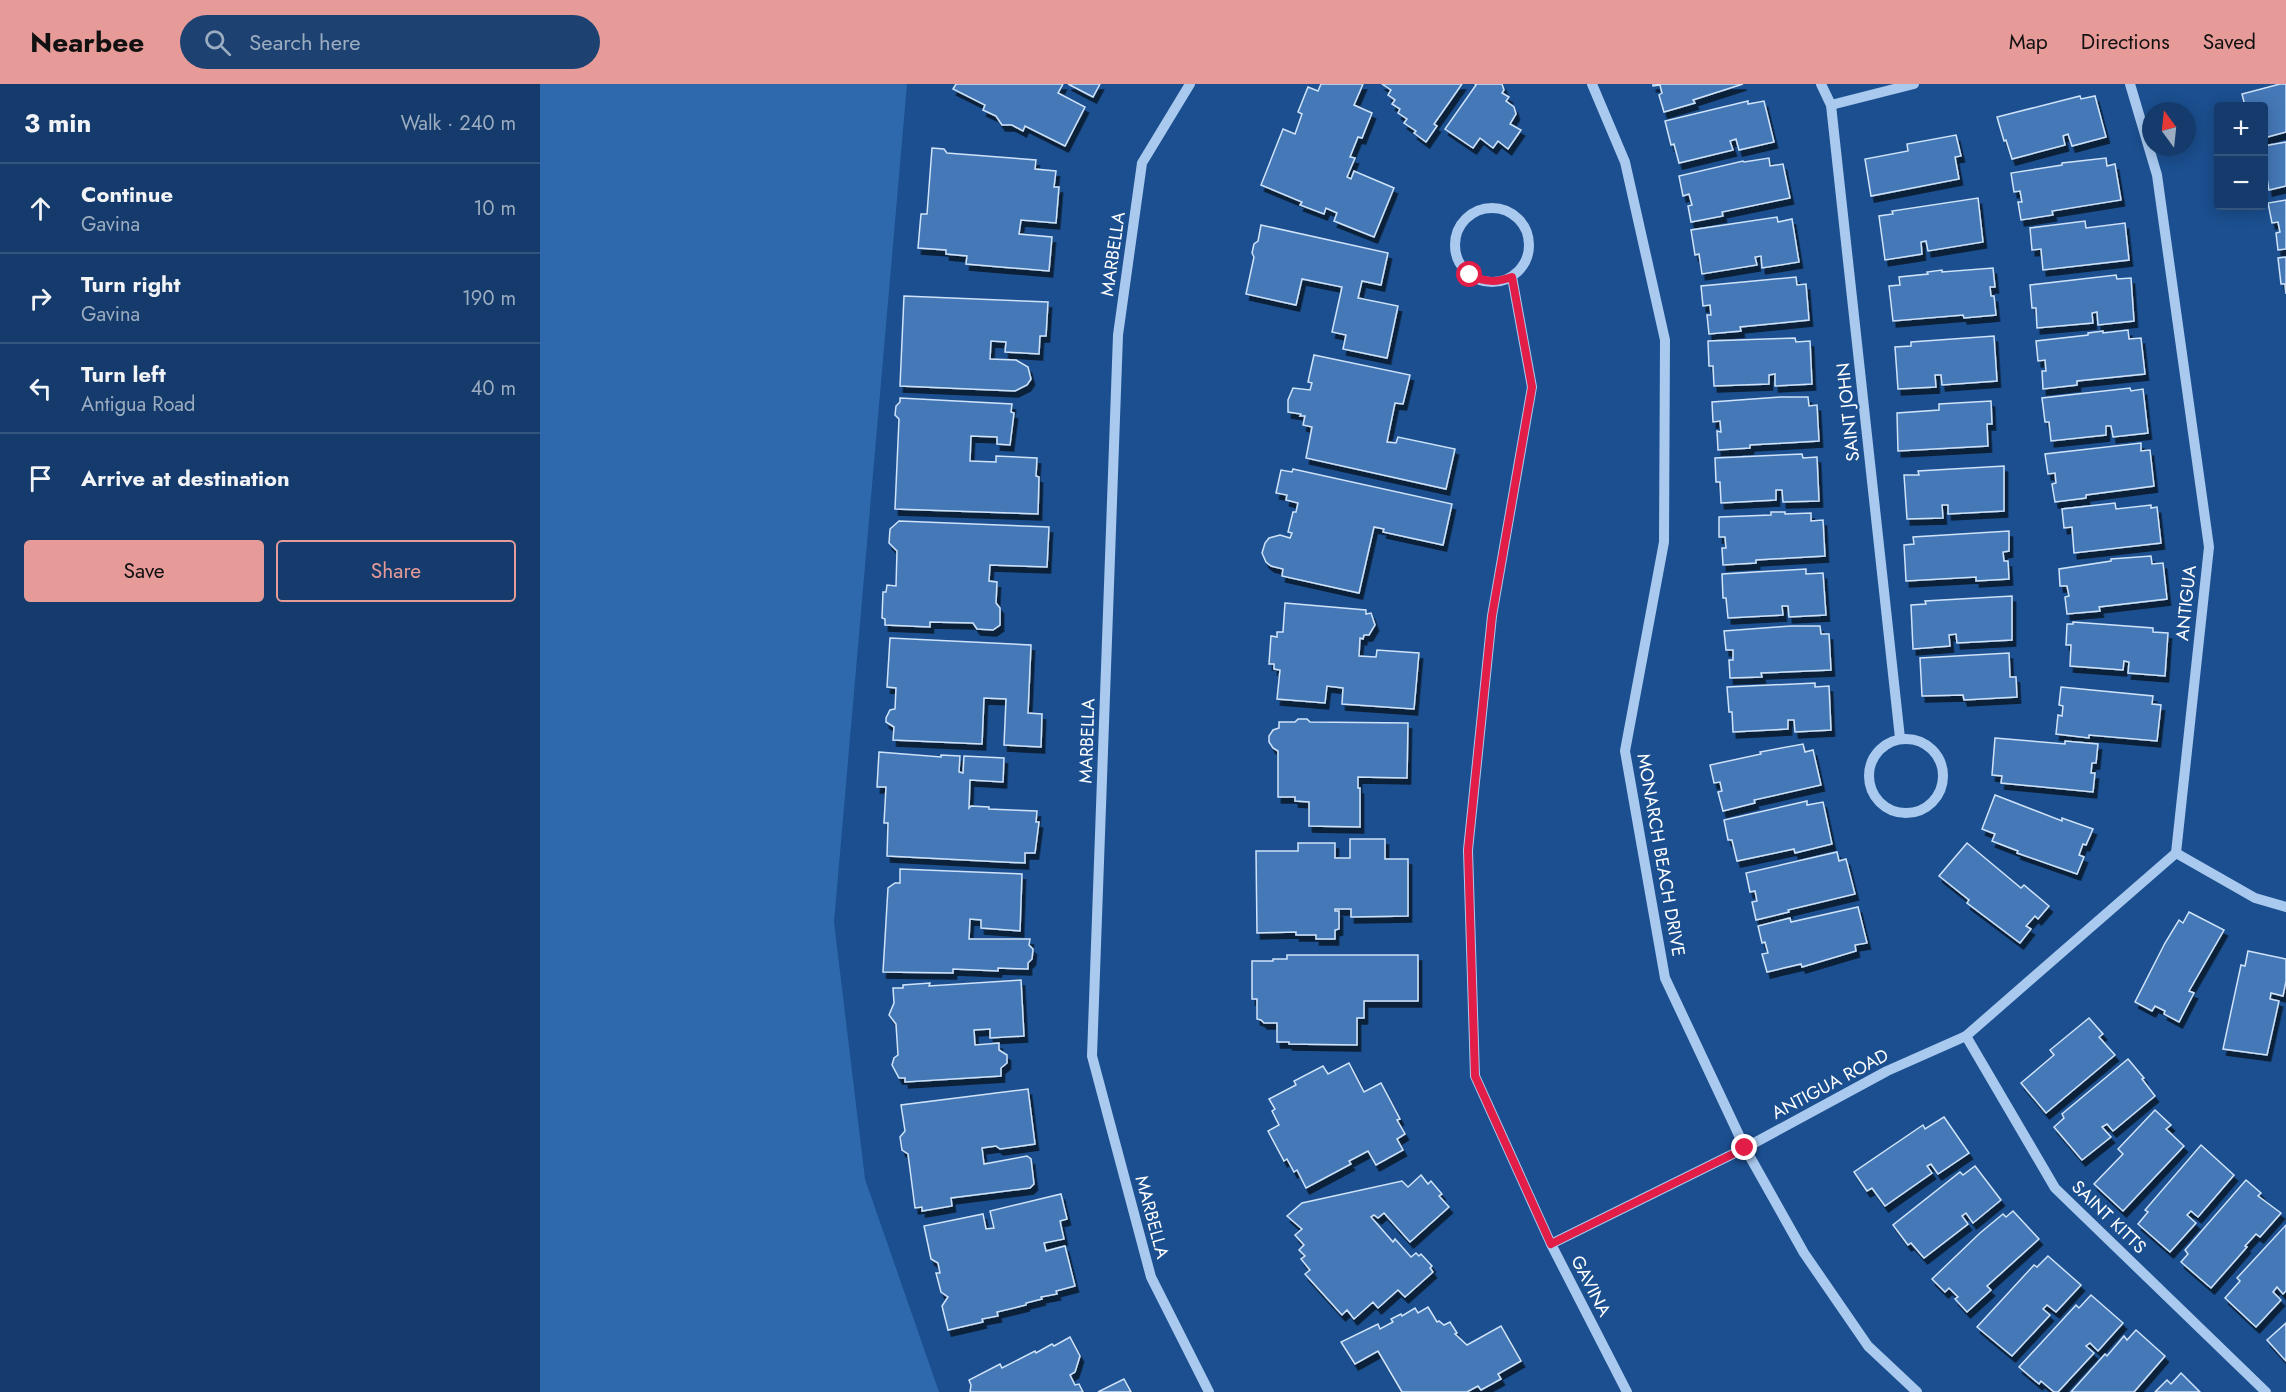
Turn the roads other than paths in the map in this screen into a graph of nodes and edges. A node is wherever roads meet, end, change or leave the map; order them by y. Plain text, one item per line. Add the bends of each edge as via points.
1 (1190, 84) edge
2 (1593, 84) edge
3 (1821, 84) edge
4 (1914, 84) edge
5 (2130, 84) edge
6 (1831, 105) junction
7 (1512, 277) junction
8 (1900, 738) junction
9 (2176, 853) junction
10 (2286, 908) edge
11 (1966, 1036) junction
12 (1745, 1148) junction
13 (1551, 1244) junction
14 (1209, 1392) edge
15 (1627, 1392) edge
16 (1917, 1392) edge
17 (2266, 1392) edge

1 - 14 street, MARBELLA via 1142,163 1118,336 1092,1056 1151,1276
2 - 12 street, MONARCH BEACH DRIVE via 1625,162 1665,340 1664,542 1625,751 1665,978
3 - 6 street, SAINT JOHN
4 - 6 street
5 - 9 street, ANTIGUA via 2157,175 2209,547
6 - 8 street, SAINT JOHN
7 - 7 street via 1529,254 1530,239 1524,225 1515,214 1501,208 1486,207 1473,212 1455,235 1460,264 1483,281 1498,282
7 - 13 street, GAVINA via 1532,387 1492,616 1468,850 1475,1076
8 - 8 street via 1875,753 1868,781 1883,806 1911,813 1936,798 1943,770 1928,745
9 - 10 street via 2254,898
9 - 11 street
11 - 12 street, ANTIGUA ROAD via 1887,1071
11 - 17 street, SAINT KITTS via 2055,1188
12 - 13 street, ANTIGUA ROAD
12 - 16 street, MONARCH BEACH DRIVE via 1804,1253 1855,1328 1868,1346
13 - 15 street, GAVINA

